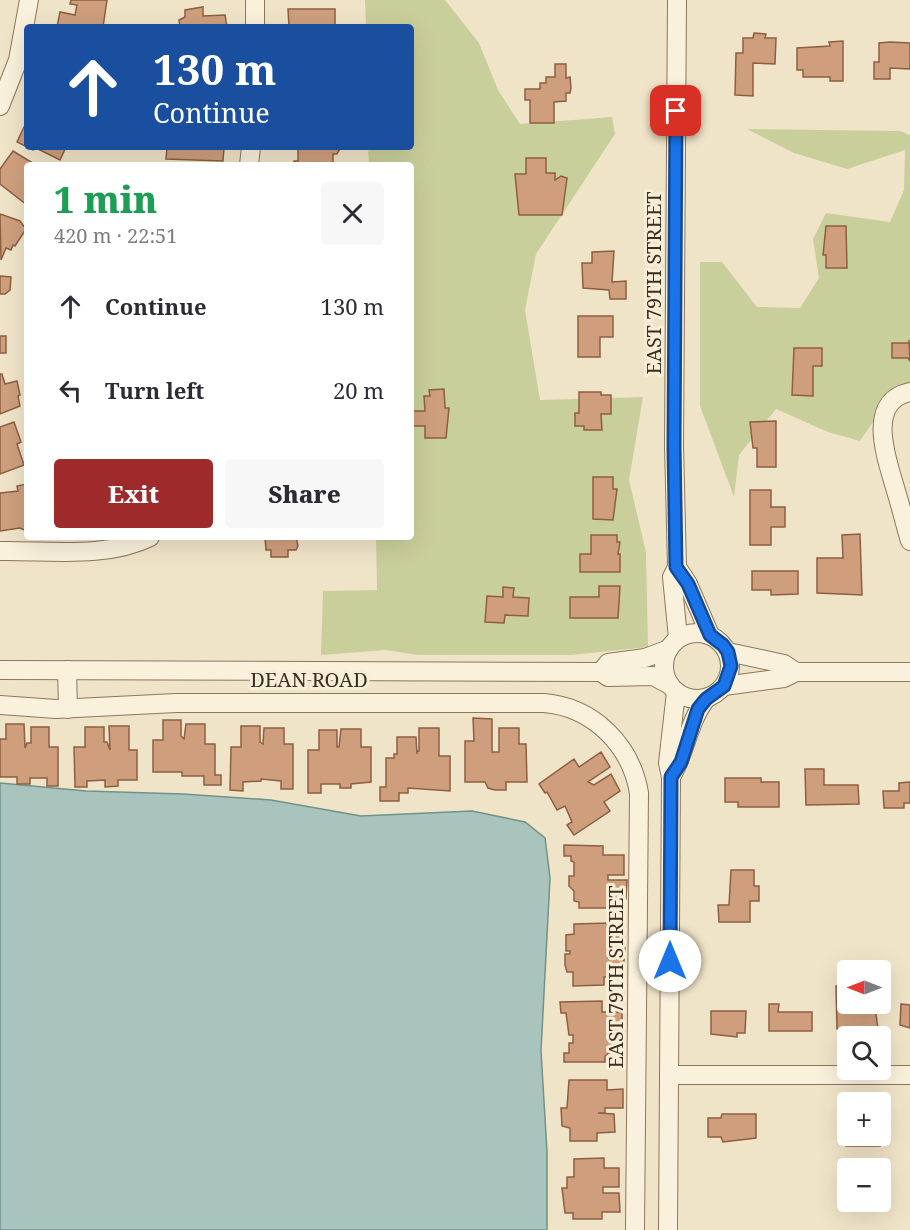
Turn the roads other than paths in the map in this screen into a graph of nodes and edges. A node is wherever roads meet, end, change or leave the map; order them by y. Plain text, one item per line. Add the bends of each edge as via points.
1 (29, 0) edge
2 (255, 0) edge
3 (677, 0) edge
4 (25, 24) edge
5 (255, 24) edge
6 (24, 27) edge
7 (0, 106) edge
8 (910, 392) edge
9 (140, 540) edge
10 (910, 541) edge
11 (0, 551) edge
12 (676, 567) junction
13 (710, 635) junction
14 (673, 644) junction
15 (728, 652) junction
16 (0, 670) edge
17 (67, 670) junction
18 (601, 672) junction
19 (796, 672) junction
20 (910, 672) edge
21 (724, 686) junction
22 (673, 689) junction
23 (706, 699) junction
24 (0, 705) edge
25 (68, 708) junction
26 (609, 734) joint
27 (671, 777) junction
28 (669, 1075) junction
29 (910, 1075) edge
30 (635, 1230) edge
31 (668, 1230) edge

1 - 4 street
2 - 5 street
3 - 12 street, EAST 79TH STREET
6 - 7 street via 18,60
8 - 10 street via 889,406 882,421 885,455
9 - 11 street via 106,550
12 - 13 street via 688,584
12 - 14 street, EAST 79TH STREET via 672,577
13 - 14 street via 690,633
13 - 15 street
14 - 18 street, DEAN ROAD via 645,658 608,663
14 - 22 street via 664,663
15 - 19 street via 784,664
15 - 21 street via 730,673
16 - 17 street, DEAN ROAD
17 - 18 street, DEAN ROAD
17 - 25 street
18 - 22 street, DEAN ROAD via 608,677 653,676
19 - 20 street
19 - 21 street via 784,678
21 - 23 street
22 - 23 street via 689,699
22 - 27 street via 668,763
23 - 27 street via 698,709 681,762
24 - 25 street, DEAN ROAD
25 - 26 street, DEAN ROAD via 198,703 544,703 581,713
26 - 30 street, EAST 79TH STREET via 632,767 639,793
27 - 28 street
28 - 29 street
28 - 31 street

